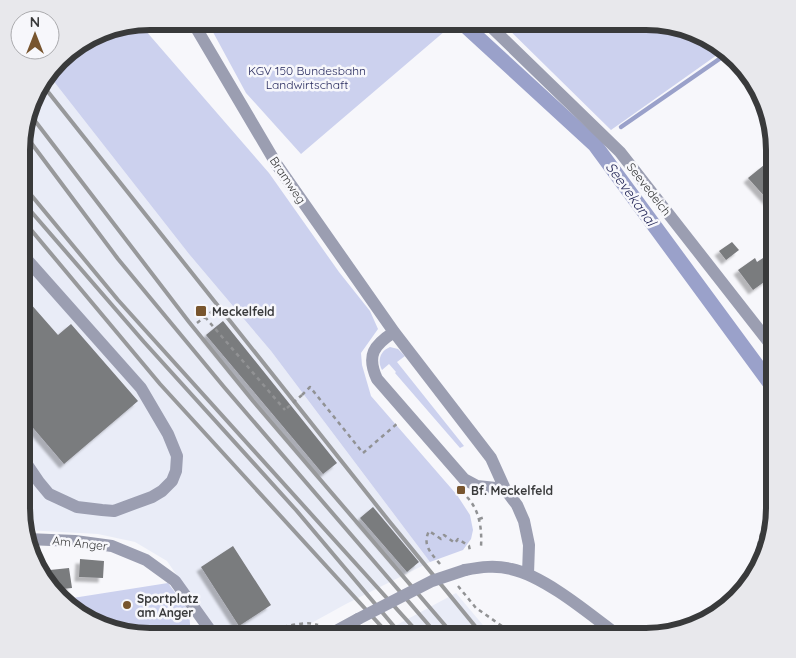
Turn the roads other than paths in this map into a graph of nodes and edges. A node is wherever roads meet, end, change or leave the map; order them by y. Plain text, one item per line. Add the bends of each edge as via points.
1 (197, 30) edge
2 (494, 30) edge
3 (30, 263) edge
4 (394, 332) junction
5 (766, 339) edge
6 (30, 469) edge
7 (505, 489) junction
8 (34, 539) edge
9 (528, 574) junction
10 (208, 628) edge
11 (342, 628) edge
12 (608, 628) edge

1 - 4 street, Bramweg via 277,165
2 - 5 street, Seevedeich via 620,152
3 - 6 street via 141,388 177,456 172,481 162,491 114,511 77,507 49,494
4 - 7 street, Bramweg via 491,458
4 - 7 street via 373,351 372,366 380,383 468,482 485,488
7 - 9 street, Bramweg via 517,505 525,526 529,545
8 - 10 street, Am Anger via 112,546 146,560 175,581
9 - 11 street, bridge via 500,567 465,570 432,581
9 - 12 street

